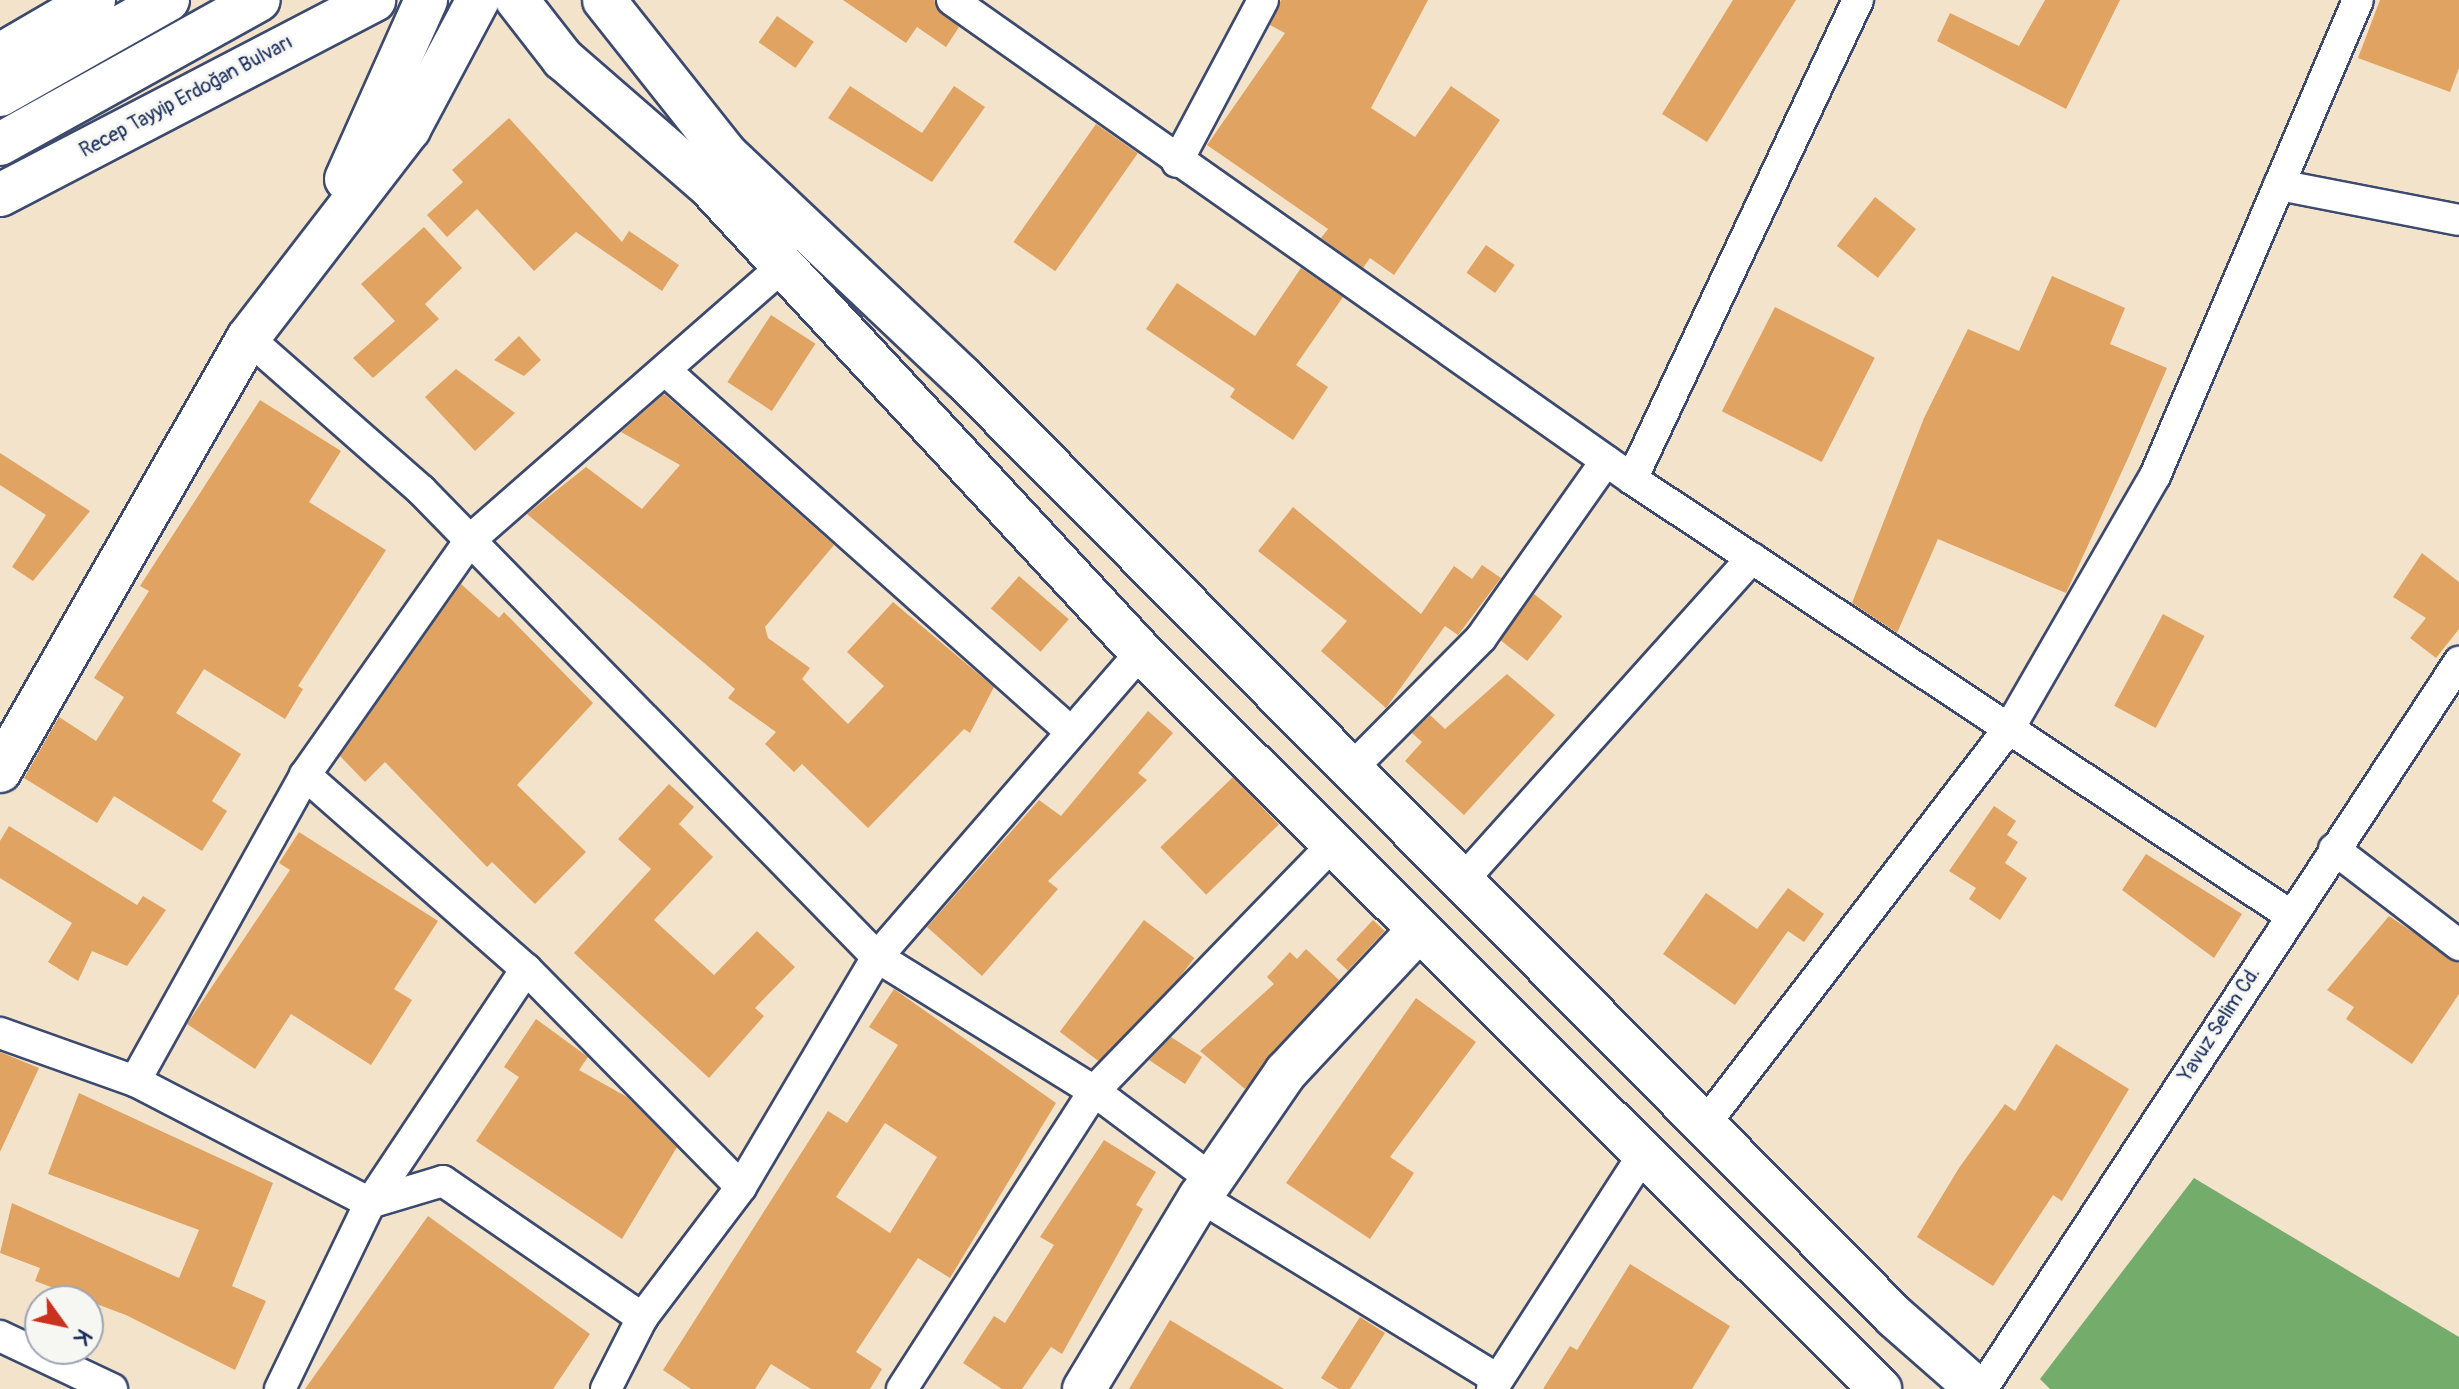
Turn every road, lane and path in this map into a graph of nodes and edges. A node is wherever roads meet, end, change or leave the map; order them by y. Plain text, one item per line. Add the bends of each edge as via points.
1 (94, 0) edge
2 (168, 0) edge
3 (259, 0) edge
4 (374, 0) edge
5 (426, 0) edge
6 (478, 0) edge
7 (517, 0) edge
8 (604, 0) edge
9 (952, 0) edge
10 (1263, 0) edge
11 (1858, 0) edge
12 (2358, 0) edge
13 (0, 55) edge
14 (0, 95) edge
15 (0, 144) edge
16 (1177, 162) junction
17 (2279, 185) junction
18 (0, 195) edge
19 (2459, 220) edge
20 (311, 248) junction
21 (784, 265) junction
22 (248, 338) junction
23 (667, 372) junction
24 (1606, 461) junction
25 (1632, 479) junction
26 (470, 540) junction
27 (1752, 558) junction
28 (1141, 652) junction
29 (2459, 662) edge
30 (2010, 727) junction
31 (1071, 732) junction
32 (1351, 769) junction
33 (0, 771) edge
34 (305, 775) junction
35 (1332, 845) junction
36 (2334, 849) junction
37 (1462, 881) junction
38 (2290, 915) junction
39 (1418, 931) junction
40 (2459, 945) edge
41 (877, 957) junction
42 (526, 969) junction
43 (0, 1033) edge
44 (135, 1081) junction
45 (1094, 1091) junction
46 (1705, 1124) junction
47 (1641, 1158) junction
48 (741, 1187) junction
49 (1207, 1188) junction
50 (370, 1203) junction
51 (642, 1318) junction
52 (0, 1336) edge
53 (1494, 1384) edge
54 (112, 1389) edge
55 (280, 1389) edge
56 (606, 1389) edge
57 (902, 1389) edge
58 (1084, 1389) edge
59 (1880, 1389) edge
60 (1979, 1389) edge

1 - 13 main road
2 - 14 main road
3 - 15 main road
4 - 18 main road, Recep Tayyip Erdoğan Bulvarı
5 - 20 main road via 394,83
6 - 20 main road via 409,129
7 - 21 main road via 563,59 710,187
8 - 32 main road via 727,155 962,377
9 - 16 street
10 - 16 street
11 - 25 street
12 - 17 street
16 - 24 street
17 - 19 street
17 - 30 street via 2155,476
20 - 22 main road
21 - 23 street
21 - 28 main road
22 - 26 street
22 - 33 main road
23 - 26 street
23 - 31 street
24 - 25 street
24 - 32 street via 1481,638
25 - 27 street
26 - 34 street
26 - 41 street
27 - 30 street
27 - 37 street
28 - 31 street
28 - 35 main road
29 - 36 street, Yavuz Selim Cd.
30 - 38 street
30 - 46 street
31 - 41 street
32 - 37 main road
34 - 42 street
34 - 44 street
35 - 39 main road
35 - 45 street
36 - 38 street, Yavuz Selim Cd.
36 - 40 street
37 - 46 main road
38 - 60 street, Yavuz Selim Cd.
39 - 47 main road
39 - 49 main road via 1286,1072
41 - 45 street
41 - 48 street
42 - 48 street
42 - 50 street
43 - 44 street
44 - 50 street
45 - 49 street
45 - 57 street
46 - 60 main road
47 - 53 street
47 - 59 main road
48 - 51 street
49 - 53 street
49 - 58 main road
50 - 51 street via 443,1181
50 - 55 street
51 - 56 street
52 - 54 street

